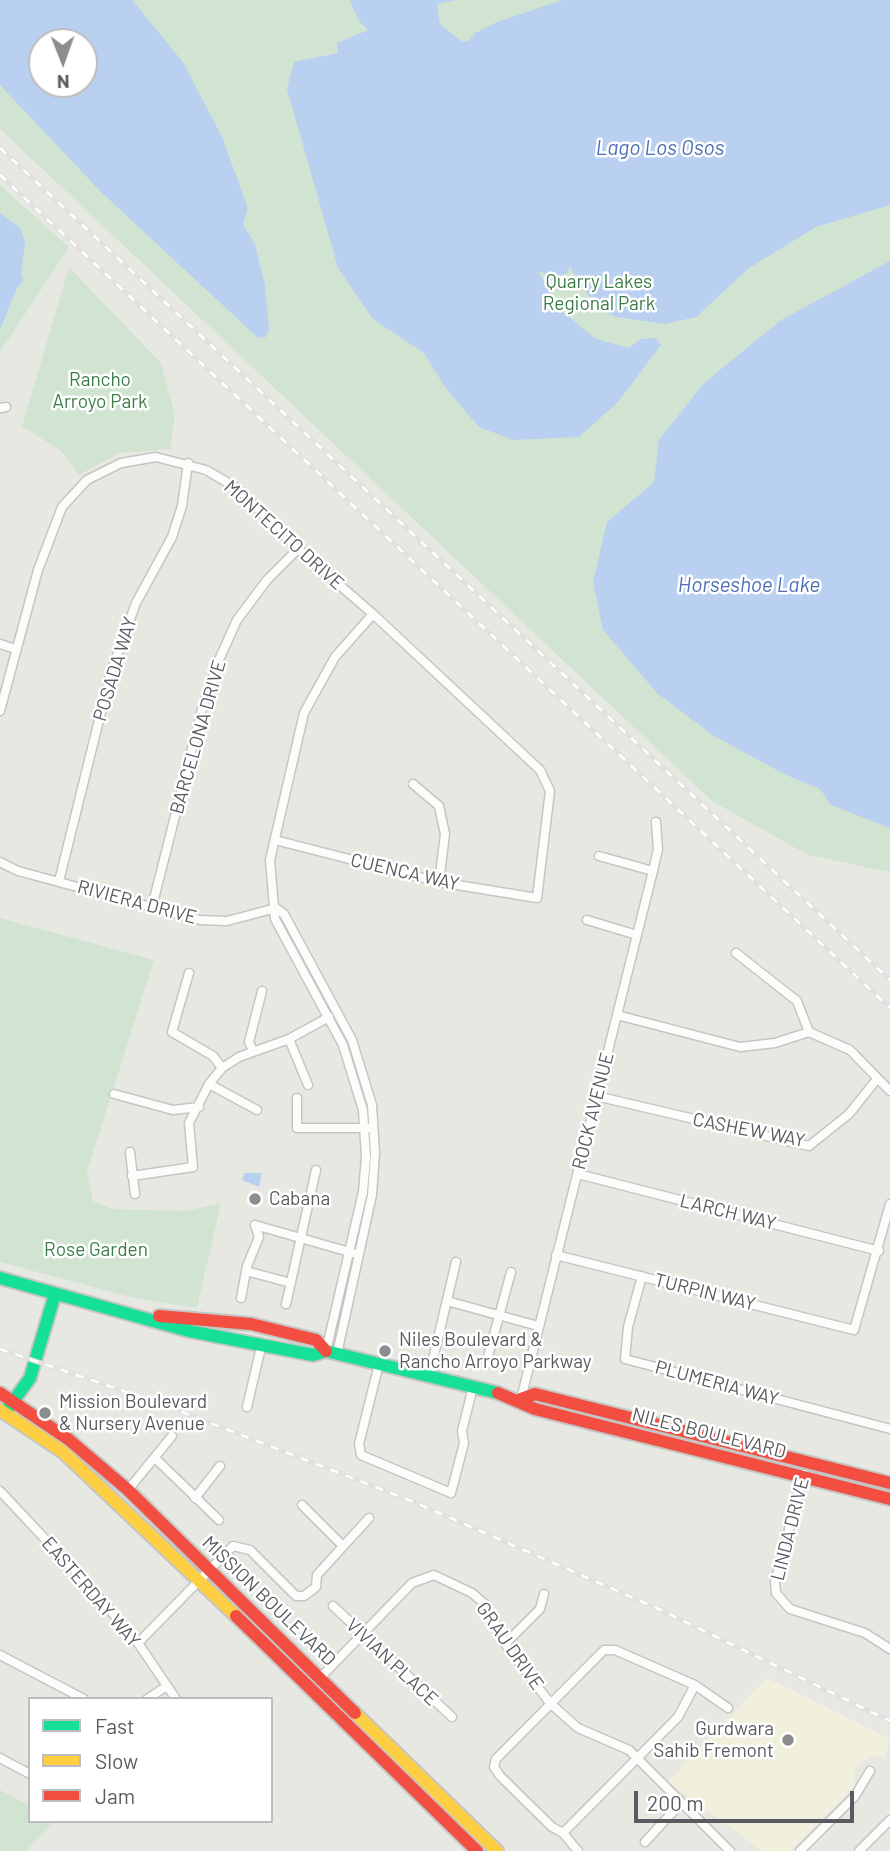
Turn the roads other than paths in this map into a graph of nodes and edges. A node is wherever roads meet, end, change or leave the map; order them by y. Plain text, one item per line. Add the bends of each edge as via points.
1 (188, 463) junction
2 (298, 549) junction
3 (373, 614) junction
4 (0, 644) edge
5 (16, 649) junction
6 (0, 711) edge
7 (413, 784) dead end
8 (656, 822) dead end
9 (275, 840) junction
10 (599, 856) dead end
11 (0, 862) edge
12 (653, 871) junction
13 (59, 881) junction
14 (439, 882) junction
15 (537, 898) joint
16 (152, 907) junction
17 (276, 908) junction
18 (587, 920) dead end
19 (637, 935) junction
20 (736, 953) dead end
21 (189, 973) dead end
22 (262, 991) dead end
23 (617, 1015) junction
24 (329, 1017) junction
25 (809, 1032) junction
26 (289, 1039) junction
27 (253, 1051) junction
28 (222, 1068) junction
29 (877, 1079) junction
30 (209, 1084) junction
31 (307, 1085) dead end
32 (890, 1091) edge
33 (114, 1094) dead end
34 (596, 1096) junction
35 (297, 1098) dead end
36 (199, 1107) junction
37 (257, 1110) dead end
38 (370, 1128) junction
39 (130, 1152) dead end
40 (316, 1170) dead end
41 (578, 1174) junction
42 (132, 1176) junction
43 (135, 1194) dead end
44 (890, 1204) edge
45 (300, 1240) junction
46 (879, 1251) junction
47 (349, 1252) junction
48 (359, 1255) junction
49 (556, 1255) junction
50 (456, 1262) dead end
51 (246, 1271) junction
52 (511, 1272) dead end
53 (642, 1276) junction
54 (0, 1278) edge
55 (291, 1283) junction
56 (55, 1294) junction
57 (241, 1298) dead end
58 (447, 1301) junction
59 (286, 1304) dead end
60 (135, 1313) junction
61 (499, 1315) junction
62 (538, 1326) junction
63 (262, 1343) junction
64 (332, 1353) junction
65 (379, 1364) junction
66 (486, 1364) dead end
67 (429, 1376) junction
68 (473, 1387) junction
69 (0, 1393) edge
70 (521, 1399) junction
71 (13, 1401) junction
72 (247, 1407) dead end
73 (1, 1414) edge
74 (890, 1429) edge
75 (172, 1436) dead end
76 (156, 1459) junction
77 (807, 1462) junction
78 (220, 1466) dead end
79 (803, 1477) junction
80 (890, 1483) edge
81 (128, 1490) junction
82 (1, 1493) edge
83 (195, 1498) junction
84 (890, 1499) edge
85 (302, 1505) dead end
86 (369, 1518) dead end
87 (219, 1520) dead end
88 (343, 1546) junction
89 (209, 1569) junction
90 (199, 1579) junction
91 (544, 1594) dead end
92 (333, 1606) dead end
93 (363, 1635) junction
94 (138, 1643) junction
95 (505, 1644) junction
96 (890, 1649) edge
97 (0, 1655) edge
98 (320, 1678) junction
99 (695, 1685) junction
100 (167, 1686) junction
101 (80, 1697) edge
102 (150, 1697) edge
103 (175, 1697) edge
104 (550, 1703) junction
105 (728, 1708) dead end
106 (452, 1717) dead end
107 (0, 1758) edge
108 (636, 1759) junction
109 (870, 1771) dead end
110 (28, 1773) edge
111 (681, 1803) junction
112 (890, 1820) edge
113 (563, 1833) junction
114 (645, 1842) dead end
115 (477, 1851) edge
116 (497, 1851) edge
117 (578, 1851) edge
118 (730, 1851) edge
119 (800, 1851) edge
120 (859, 1851) edge

1 - 2 street, MONTECITO DRIVE via 237,488
1 - 5 street, MONTECITO DRIVE via 156,457 121,463 87,480 62,507
1 - 13 street, POSADA WAY via 172,537 135,603 111,673
2 - 3 street, MONTECITO DRIVE
2 - 16 street, BARCELONA DRIVE via 237,620 218,662
3 - 9 street via 335,657 304,713
3 - 15 street, MONTECITO DRIVE via 540,770 550,791
4 - 5 street
5 - 6 street, MONTECITO DRIVE
7 - 14 street via 439,806 445,834
8 - 12 street, ROCK AVENUE via 658,849
9 - 14 street, CUENCA WAY
9 - 17 street via 269,875
10 - 12 street
11 - 13 street, RIVIERA DRIVE
12 - 19 street, ROCK AVENUE
13 - 16 street, RIVIERA DRIVE
14 - 15 street, CUENCA WAY
16 - 17 street, RIVIERA DRIVE via 200,920 227,921
17 - 24 street via 275,919
17 - 38 street via 284,914 352,1040 369,1090
18 - 19 street
19 - 23 street, ROCK AVENUE
20 - 25 street via 797,1001
21 - 28 street via 172,1032 213,1056
22 - 27 street via 249,1042
23 - 25 street via 740,1047 775,1043
23 - 34 street, ROCK AVENUE
24 - 26 street
24 - 38 street
25 - 29 street via 850,1050
26 - 27 street
26 - 31 street
27 - 28 street
28 - 30 street
29 - 32 street
29 - 34 street, CASHEW WAY via 849,1114 809,1146
30 - 36 street
30 - 37 street
33 - 36 street via 173,1110
34 - 41 street, ROCK AVENUE
35 - 38 street via 297,1128
36 - 42 street via 189,1123 194,1167
38 - 47 street
38 - 48 street via 372,1195
39 - 42 street
40 - 45 street
41 - 46 street, LARCH WAY
41 - 49 street, ROCK AVENUE
42 - 43 street
44 - 46 street
45 - 47 street
45 - 51 street via 255,1224 259,1237
45 - 55 street
46 - 53 street, TURPIN WAY via 854,1330
47 - 48 street
47 - 64 street
48 - 64 street
49 - 53 street, TURPIN WAY
49 - 62 street, ROCK AVENUE
50 - 58 street
51 - 55 street
51 - 57 street
52 - 61 street
53 - 74 street, PLUMERIA WAY via 628,1326 625,1359
54 - 56 main road, NILES BOULEVARD
55 - 59 street
56 - 60 main road, NILES BOULEVARD
56 - 71 main road via 30,1378
58 - 61 street
58 - 67 street
60 - 63 main road, NILES BOULEVARD via 189,1331
60 - 64 main road, NILES BOULEVARD via 251,1324 316,1340
61 - 62 street
61 - 66 street
62 - 70 street, ROCK AVENUE
63 - 64 main road, NILES BOULEVARD via 313,1355
63 - 72 street
64 - 65 main road, NILES BOULEVARD
65 - 67 main road, NILES BOULEVARD
65 - 68 street via 360,1455 452,1493
67 - 68 main road, NILES BOULEVARD
68 - 70 main road, NILES BOULEVARD
69 - 71 main road, MISSION BOULEVARD
70 - 77 main road, NILES BOULEVARD via 535,1394
70 - 79 main road, NILES BOULEVARD via 535,1409
71 - 73 main road
71 - 81 main road, MISSION BOULEVARD via 68,1439
73 - 90 main road, MISSION BOULEVARD via 63,1452
75 - 76 street
76 - 81 street
76 - 83 street
77 - 79 street, LINDA DRIVE
77 - 80 main road, NILES BOULEVARD
78 - 83 street
79 - 84 main road, NILES BOULEVARD
79 - 96 street, LINDA DRIVE via 775,1581 776,1593 790,1609 865,1633
81 - 89 main road, MISSION BOULEVARD
82 - 94 street, EASTERDAY WAY
83 - 87 street
85 - 88 street
86 - 88 street
88 - 89 street via 317,1575 316,1587 304,1596 296,1596 250,1550 233,1546
89 - 90 street
89 - 98 main road, MISSION BOULEVARD
90 - 94 street
90 - 115 main road, MISSION BOULEVARD
91 - 95 street via 540,1609
92 - 93 street, VIVIAN PLACE
93 - 95 street, GRAU DRIVE via 412,1583 434,1575 472,1593 487,1606
93 - 98 street, GRAU DRIVE
93 - 106 street, VIVIAN PLACE
94 - 100 street, EASTERDAY WAY
95 - 104 street, GRAU DRIVE
97 - 101 street
98 - 116 main road, MISSION BOULEVARD
99 - 104 street via 615,1650 604,1650
99 - 105 street
99 - 108 street via 678,1717
100 - 102 street
100 - 103 street, EASTERDAY WAY
104 - 108 street, GRAU DRIVE via 578,1728 629,1750
104 - 113 street via 496,1759 494,1767
107 - 110 street
108 - 111 street, GRAU DRIVE
108 - 113 street
109 - 119 street via 855,1796
111 - 114 street
111 - 118 street, GRAU DRIVE
112 - 120 street
113 - 117 street

